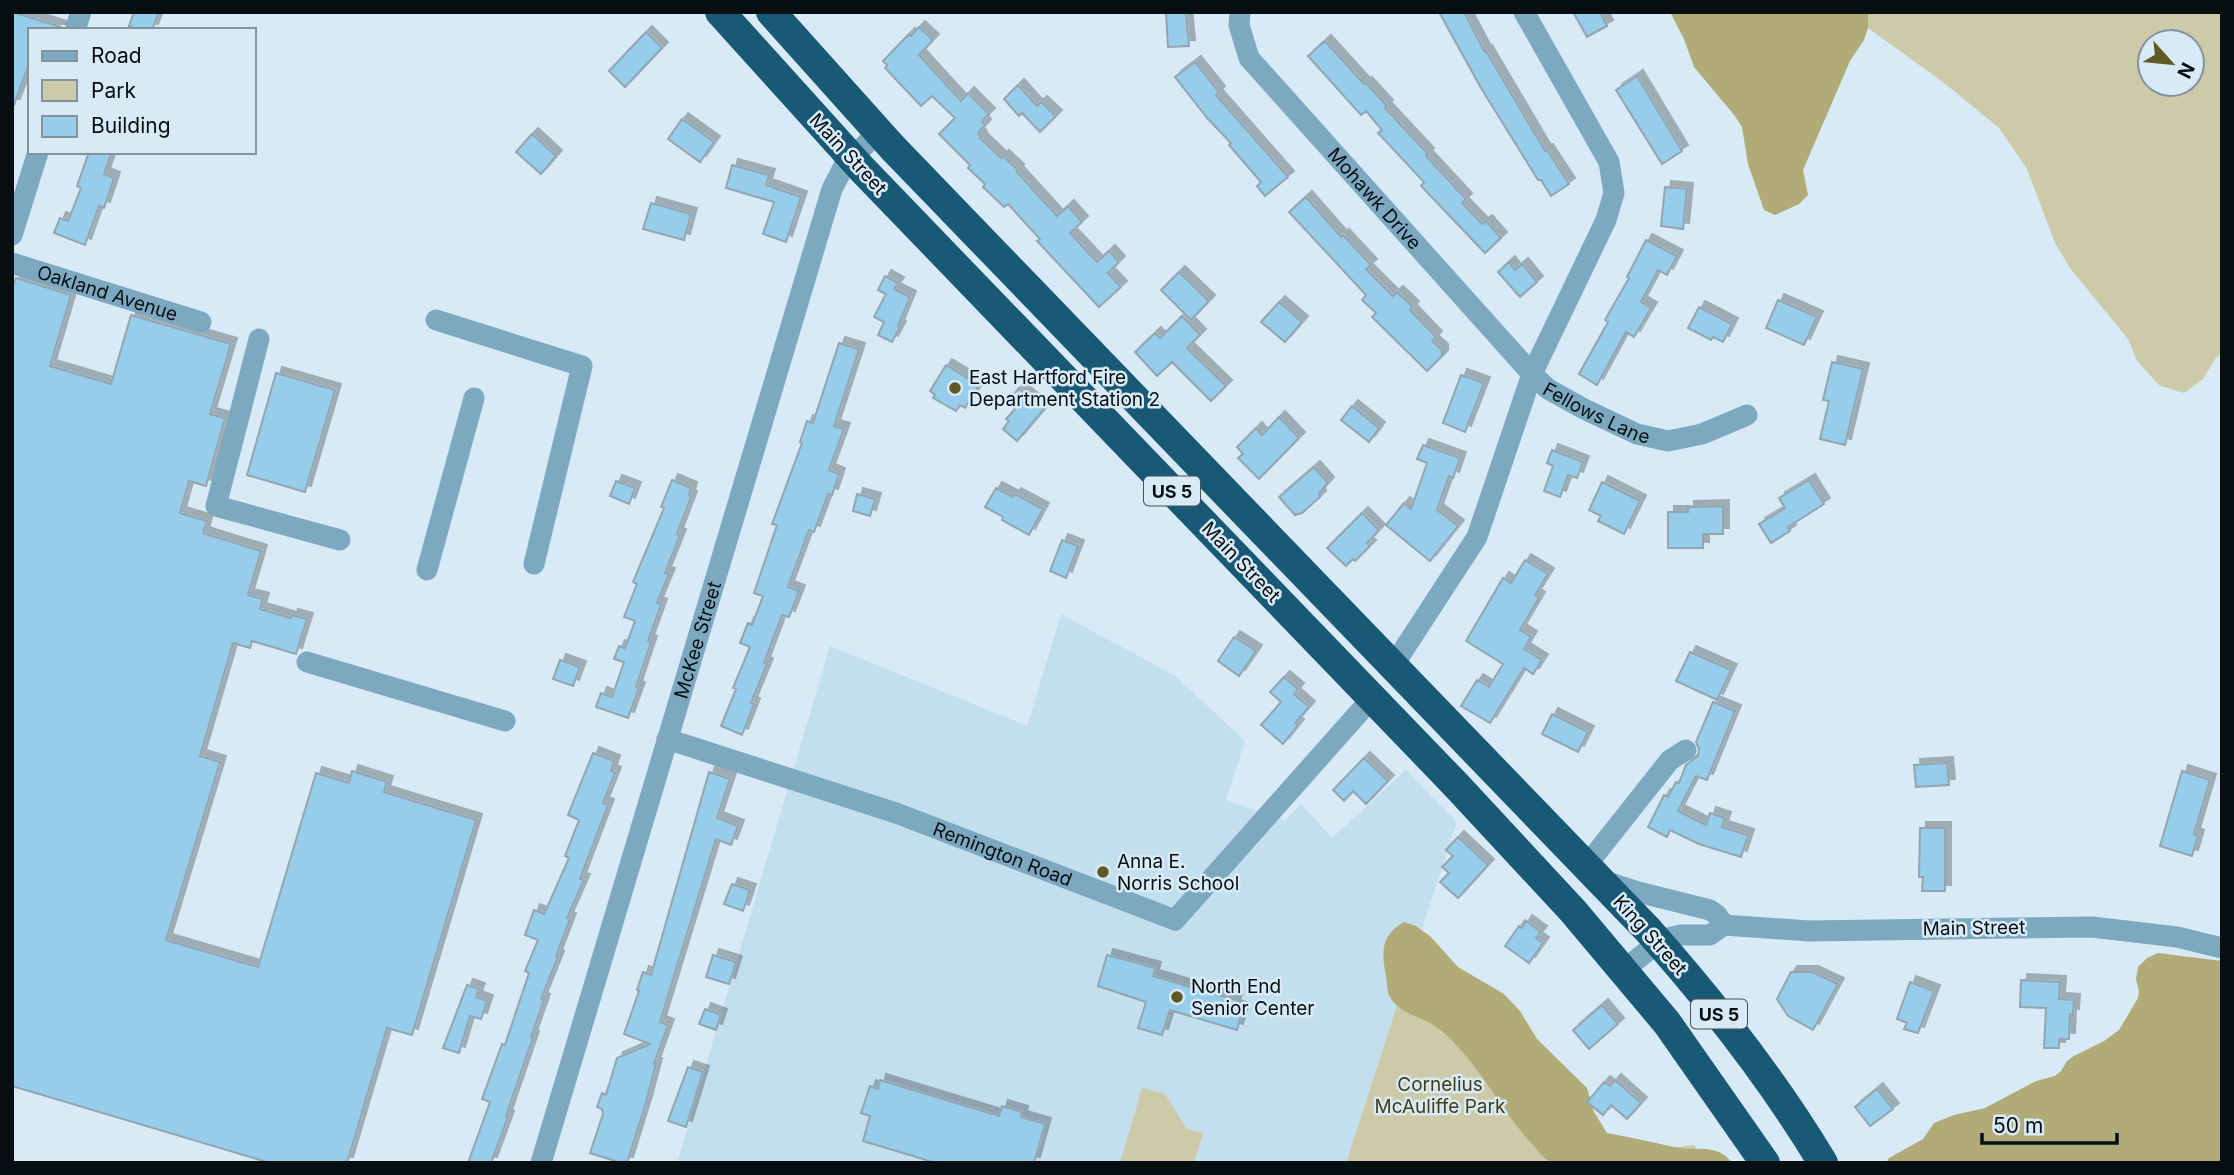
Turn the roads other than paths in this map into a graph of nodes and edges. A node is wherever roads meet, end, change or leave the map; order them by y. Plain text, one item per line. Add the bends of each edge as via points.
1 (720, 12) edge
2 (771, 12) edge
3 (1240, 12) edge
4 (1524, 12) edge
5 (878, 132) junction
6 (37, 154) edge
7 (851, 158) junction
8 (12, 235) edge
9 (12, 264) edge
10 (1026, 286) junction
11 (999, 312) junction
12 (436, 320) dead end
13 (201, 322) dead end
14 (260, 339) dead end
15 (1532, 374) junction
16 (474, 398) dead end
17 (1746, 415) dead end
18 (340, 540) dead end
19 (534, 564) dead end
20 (426, 570) dead end
21 (307, 662) dead end
22 (1393, 666) junction
23 (1372, 698) junction
24 (505, 721) dead end
25 (667, 739) junction
26 (1686, 750) dead end
27 (1592, 873) junction
28 (1724, 925) junction
29 (1659, 943) junction
30 (2222, 948) edge
31 (1624, 970) junction
32 (541, 1163) edge
33 (1765, 1163) edge
34 (1824, 1163) edge

1 - 7 highway, Main Street / US 5
2 - 5 highway, Main Street / US 5
3 - 15 street, Mohawk Drive via 1239,26 1249,58
4 - 15 street via 1609,162 1614,193 1606,220
5 - 7 street, McKee Street
5 - 10 highway, Main Street / US 5
6 - 8 street
7 - 11 highway, Main Street / US 5
7 - 25 street, McKee Street via 832,189
9 - 13 street, Oakland Avenue
10 - 11 highway
10 - 22 highway, Main Street / US 5
11 - 23 highway, Main Street / US 5
12 - 19 street via 582,366
14 - 18 street via 216,506
15 - 17 street, Fellows Lane via 1548,389 1584,409 1637,434 1668,442 1702,434
15 - 22 street via 1477,537
16 - 20 street
21 - 24 street
22 - 27 highway, Main Street / US 5
23 - 25 street, Remington Road via 1175,920 896,813
23 - 31 highway, Main Street / US 5
25 - 32 street, McKee Street
26 - 27 street via 1670,760
27 - 28 street, Main Street via 1638,892 1710,910
27 - 29 highway, King Street / US 5
28 - 29 street, Main Street via 1710,935 1677,936
28 - 30 street, Main Street via 1809,931 2092,927 2177,937
29 - 31 street, Main Street
29 - 34 highway, King Street / US 5 via 1743,1045
31 - 33 highway, US 5 via 1688,1051

